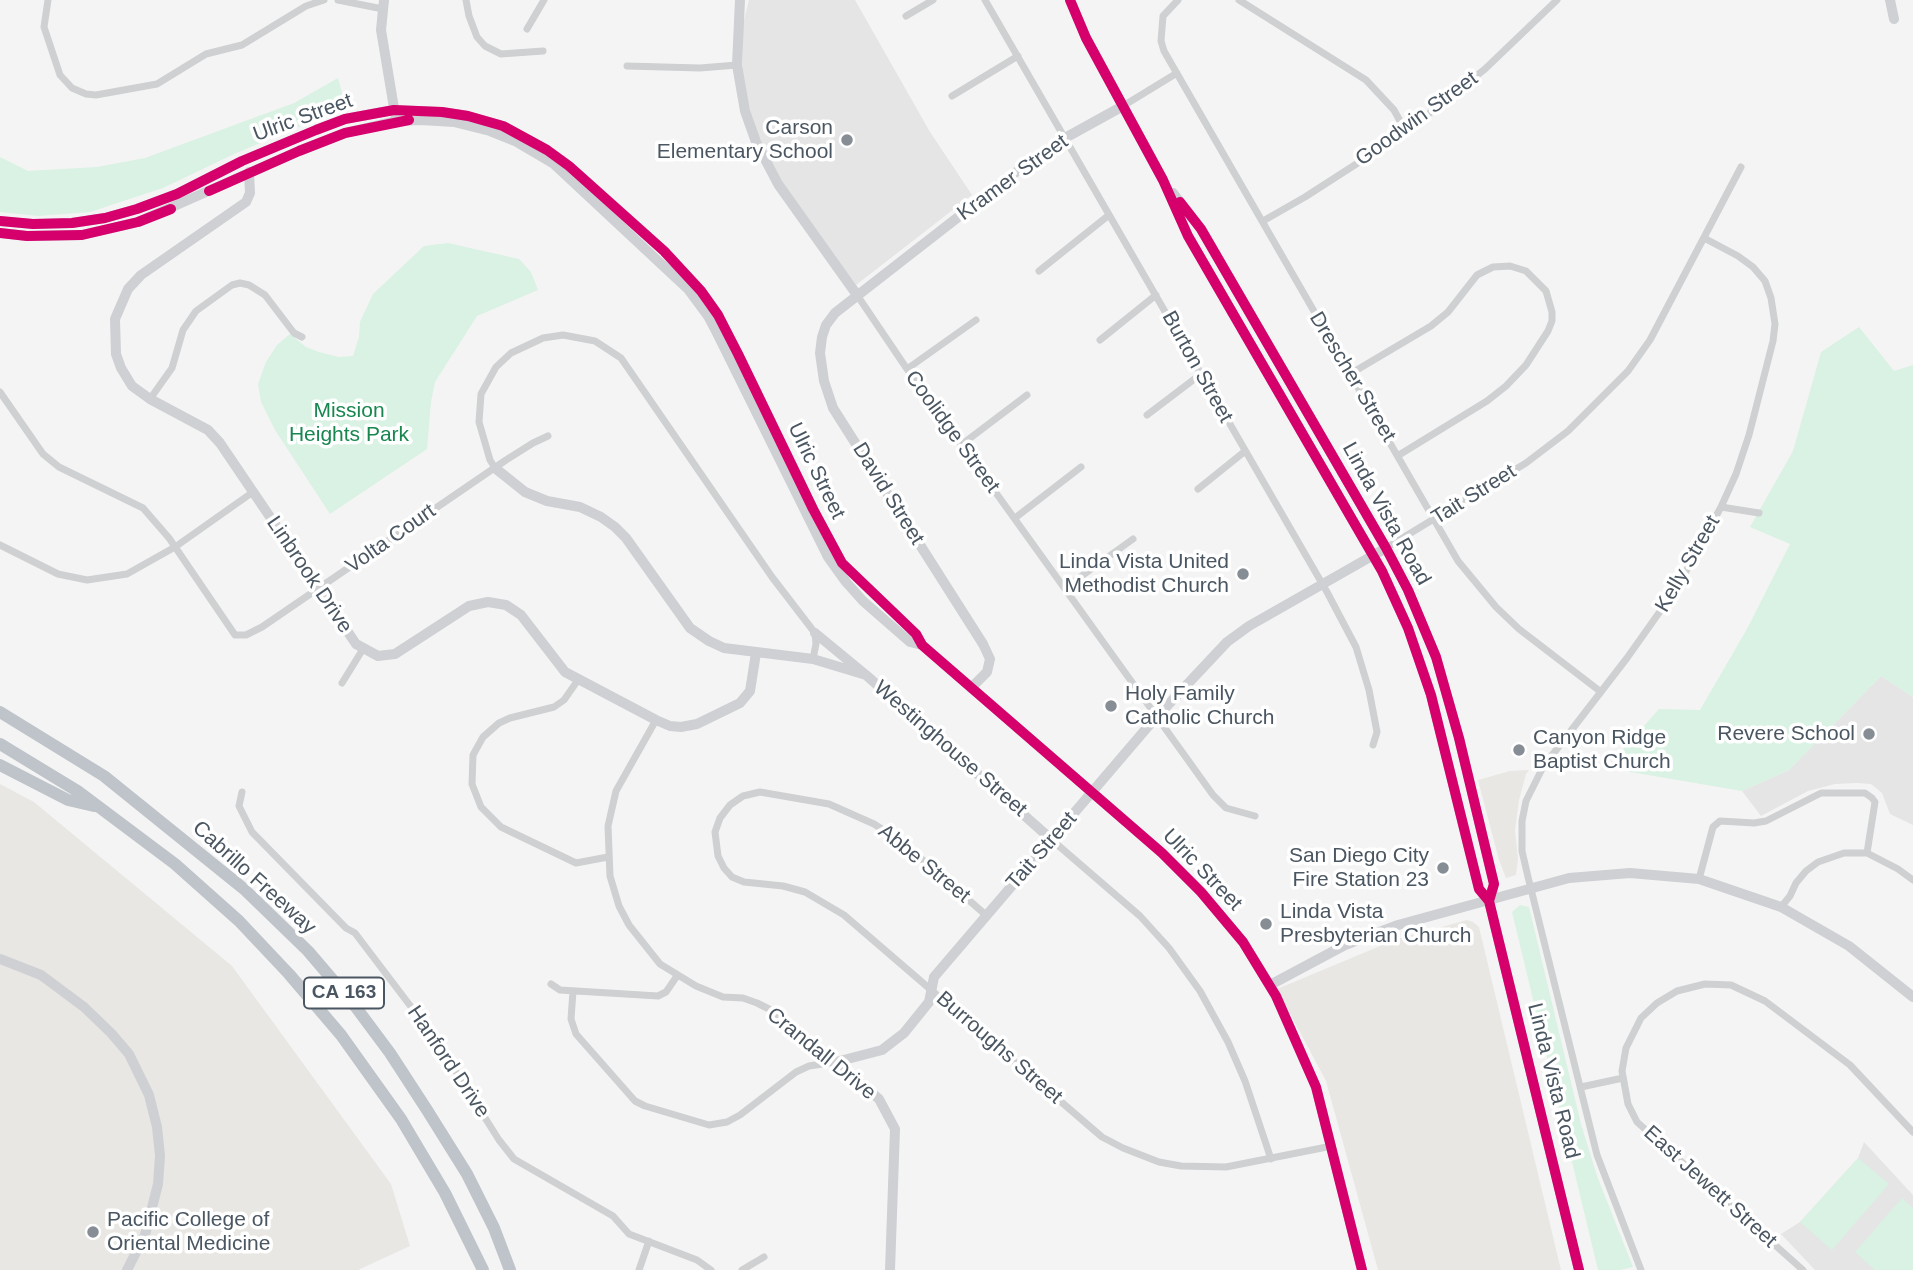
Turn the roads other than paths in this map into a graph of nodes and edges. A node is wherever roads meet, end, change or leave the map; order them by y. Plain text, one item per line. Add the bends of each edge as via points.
1 (48, 0) edge
2 (324, 0) edge
3 (338, 0) edge
4 (466, 0) edge
5 (544, 0) edge
6 (740, 0) edge
7 (933, 0) edge
8 (985, 0) edge
9 (1070, 0) edge
10 (1178, 0) edge
11 (1239, 0) edge
12 (1557, 0) edge
13 (1890, 0) edge
14 (384, 5) edge
15 (906, 16) dead end
16 (1894, 19) dead end
17 (527, 29) dead end
18 (543, 51) dead end
19 (1018, 56) junction
20 (737, 65) junction
21 (627, 66) dead end
22 (1177, 73) junction
23 (952, 96) dead end
24 (1123, 106) junction
25 (394, 110) junction
26 (396, 121) junction
27 (1406, 132) junction
28 (1065, 138) junction
29 (267, 150) junction
30 (229, 167) junction
31 (1741, 167) dead end
32 (249, 172) junction
33 (1163, 180) junction
34 (1109, 215) junction
35 (0, 221) edge
36 (1263, 221) junction
37 (0, 233) edge
38 (1704, 238) junction
39 (1039, 271) dead end
40 (857, 295) junction
41 (1156, 295) junction
42 (976, 320) dead end
43 (302, 337) dead end
44 (1100, 340) dead end
45 (907, 369) junction
46 (1201, 374) junction
47 (1350, 374) junction
48 (0, 392) edge
49 (1027, 395) dead end
50 (150, 399) junction
51 (1147, 415) dead end
52 (548, 436) dead end
53 (961, 445) junction
54 (1244, 452) junction
55 (1399, 455) junction
56 (1081, 467) dead end
57 (495, 468) junction
58 (1198, 489) dead end
59 (253, 492) junction
60 (1721, 507) junction
61 (1759, 513) dead end
62 (1015, 518) junction
63 (1435, 518) junction
64 (1133, 539) dead end
65 (0, 545) edge
66 (176, 547) junction
67 (1386, 548) junction
68 (1373, 555) junction
69 (1323, 584) junction
70 (1065, 588) junction
71 (319, 589) junction
72 (815, 633) junction
73 (922, 645) junction
74 (363, 649) junction
75 (756, 653) junction
76 (813, 659) junction
77 (866, 675) junction
78 (578, 680) junction
79 (342, 683) dead end
80 (971, 688) junction
81 (1601, 692) junction
82 (0, 712) edge
83 (1158, 716) junction
84 (656, 720) junction
85 (0, 744) edge
86 (1373, 746) dead end
87 (0, 765) edge
88 (242, 792) dead end
89 (1092, 793) junction
90 (101, 808) junction
91 (1255, 816) dead end
92 (715, 832) joint
93 (1052, 840) junction
94 (1867, 853) junction
95 (608, 858) junction
96 (1699, 879) junction
97 (1913, 880) edge
98 (1531, 888) junction
99 (1489, 901) junction
100 (1781, 907) junction
101 (987, 916) junction
102 (0, 959) edge
103 (677, 976) junction
104 (551, 984) dead end
105 (1270, 985) junction
106 (931, 989) junction
107 (573, 990) junction
108 (1913, 997) edge
109 (836, 1062) junction
110 (1623, 1079) junction
111 (1581, 1087) junction
112 (1913, 1132) edge
113 (1332, 1146) junction
114 (1271, 1159) junction
115 (649, 1241) junction
116 (764, 1257) dead end
117 (127, 1270) edge
118 (483, 1270) edge
119 (510, 1270) edge
120 (639, 1270) edge
121 (711, 1270) edge
122 (742, 1270) edge
123 (890, 1270) edge
124 (1362, 1270) edge
125 (1579, 1270) edge
126 (1641, 1270) edge
127 (1804, 1270) edge

1 - 2 street via 44,27 60,75 72,88 96,95 157,84 206,54 242,45
3 - 14 street
4 - 18 street via 477,37 485,46 501,54
5 - 17 street
6 - 20 street, Coolidge Street
7 - 15 street
8 - 19 street, Burton Street
9 - 24 main road, Linda Vista Road
10 - 22 street, Drescher Street via 1163,16 1161,41
11 - 27 street via 1366,80 1394,110
12 - 27 street, Goodwin Street via 1485,69
13 - 16 street
14 - 25 street via 381,30
19 - 23 street
19 - 28 street, Burton Street
20 - 21 street
20 - 40 street, Coolidge Street via 745,111 769,170
22 - 24 street, Kramer Street
22 - 36 street, Drescher Street
24 - 28 street, Kramer Street
24 - 33 main road, Linda Vista Road
25 - 26 street
25 - 29 street, Ulric Street via 345,119
25 - 73 street, Ulric Street via 442,111 503,126 569,166 663,251 718,315 837,556
26 - 32 street, Ulric Street via 345,134
26 - 73 street, Ulric Street via 454,122 515,141 554,164 681,282 708,316 828,557 863,601 909,642
27 - 36 street, Goodwin Street
28 - 34 street, Burton Street
28 - 40 street, Kramer Street
29 - 30 street, Ulric Street
29 - 32 street
30 - 32 street
30 - 35 street, Ulric Street via 177,194 105,218 72,223
31 - 38 street, Tait Street
32 - 37 street, Ulric Street via 114,229 56,237
32 - 50 street, Linbrook Drive via 246,202 141,275 119,306 116,354 132,386
33 - 67 main road, Linda Vista Road via 1201,229
33 - 68 main road, Linda Vista Road via 1188,236
34 - 39 street
34 - 41 street, Burton Street
36 - 47 street, Drescher Street
38 - 60 street, Kelly Street via 1738,256 1765,281 1775,324 1753,423
38 - 63 street, Tait Street via 1650,340 1586,415 1526,463
40 - 45 street, Coolidge Street
40 - 80 street, David Street via 835,313 822,337 824,381 834,408 984,644 990,659 987,671
41 - 44 street
41 - 46 street, Burton Street
42 - 45 street
43 - 50 street via 265,295 249,285 232,285 196,311 183,330 172,368
45 - 53 street, Coolidge Street
46 - 51 street
46 - 54 street, Burton Street
47 - 55 street, Drescher Street
47 - 55 street via 1431,326 1477,275 1493,267 1526,271 1546,291 1552,321 1525,365 1487,401
48 - 66 street via 43,454 59,467 143,508
49 - 53 street
50 - 59 street, Linbrook Drive via 208,430
52 - 57 street, Volta Court
53 - 62 street, Coolidge Street
54 - 58 street
54 - 69 street, Burton Street
55 - 63 street, Drescher Street
56 - 62 street
57 - 71 street, Volta Court
57 - 72 street via 480,422 481,394 487,380 511,353 526,344 553,336 585,337 621,358
57 - 75 street via 526,492 580,507 608,522 626,538 690,628 724,648
59 - 66 street
59 - 71 street, Linbrook Drive
60 - 61 street
60 - 81 street, Kelly Street via 1675,592
62 - 70 street, Coolidge Street
63 - 67 street, Tait Street
63 - 81 street, Drescher Street via 1458,561 1496,607
64 - 70 street
65 - 66 street via 58,574 87,580 127,574
66 - 71 street, Volta Court via 233,633 246,635 262,627
67 - 68 street, Tait Street
67 - 99 main road, Linda Vista Road via 1428,635 1447,692 1494,884
68 - 69 street, Tait Street
68 - 99 main road, Linda Vista Road via 1422,665 1479,889
69 - 83 street, Tait Street via 1227,642
69 - 86 street, Burton Street via 1356,647 1377,732
70 - 83 street, Coolidge Street
71 - 74 street, Linbrook Drive
72 - 76 street
72 - 77 street, Westinghouse Street
73 - 80 street, Ulric Street
74 - 78 street, Linbrook Drive via 378,656 395,654 469,606 488,602 506,605 522,615 559,667
74 - 79 street
75 - 76 street
75 - 84 street, Linbrook Drive via 750,691 740,703 697,724 681,727
76 - 77 street
77 - 93 street, Westinghouse Street
78 - 84 street, Linbrook Drive
78 - 95 street via 554,707 510,718 483,737 473,755 472,783 481,807 501,827 576,863
80 - 89 street, Ulric Street
81 - 98 street, Kelly Street via 1543,767 1526,801 1522,851
82 - 119 highway, Cabrillo Freeway / CA 163 via 104,776 244,889 308,951 355,1006 427,1110 467,1174
83 - 89 street, Tait Street
83 - 91 street, Coolidge Street via 1213,795 1226,807
84 - 95 street, Crandall Drive via 616,791 608,825
85 - 90 highway, Cabrillo Freeway / CA 163
87 - 90 highway via 68,800
88 - 115 street, Hanford Drive via 239,806 252,832 355,933 433,1037 514,1158 613,1216 629,1234
89 - 93 street, Tait Street
89 - 105 street, Ulric Street via 1201,892 1243,942
90 - 118 highway, Cabrillo Freeway / CA 163 via 215,898 319,1008 401,1119
92 - 101 street, Abbe Street via 730,805 743,796 760,792 829,804 902,842
92 - 106 street, Burroughs Street via 718,856 732,877 783,886 824,902
93 - 101 street, Tait Street
93 - 114 street, Westinghouse Street via 1140,916 1200,991 1245,1081
94 - 96 street via 1872,798 1864,793 1821,793 1766,821 1720,821 1713,827
94 - 97 street
94 - 100 street via 1844,853 1818,862 1796,883
95 - 103 street, Crandall Drive via 619,906 629,925 660,964
96 - 98 street via 1602,874
96 - 100 street
98 - 99 street
98 - 111 street, Kelly Street
99 - 105 street via 1374,933
99 - 125 main road, Linda Vista Road
100 - 108 street via 1849,946
101 - 106 street, Tait Street via 934,977
102 - 117 street via 41,975 84,1007 129,1054 149,1095 159,1146 158,1184 145,1235
103 - 107 street via 658,996
103 - 109 street, Crandall Drive via 723,997 757,1003
104 - 107 street
105 - 113 street, Ulric Street via 1312,1078
106 - 109 street, Tait Street via 929,1002 894,1042 882,1050
106 - 114 street, Burroughs Street via 1102,1137 1123,1148 1181,1167 1226,1167
107 - 109 street, Tait Street via 570,1019 576,1034 635,1101 709,1125 740,1115 796,1072
109 - 123 street, Crandall Drive via 879,1099 895,1129
110 - 111 street
110 - 112 street, East Jewett Street via 1626,1048 1641,1018 1657,1003 1677,991 1705,984 1731,985 1765,1001 1850,1065
110 - 127 street, East Jewett Street via 1628,1104 1647,1133
111 - 126 street, Kelly Street via 1597,1155
113 - 114 street, Burroughs Street
113 - 124 street, Ulric Street
115 - 120 street
115 - 121 street, Hanford Drive
116 - 122 street

